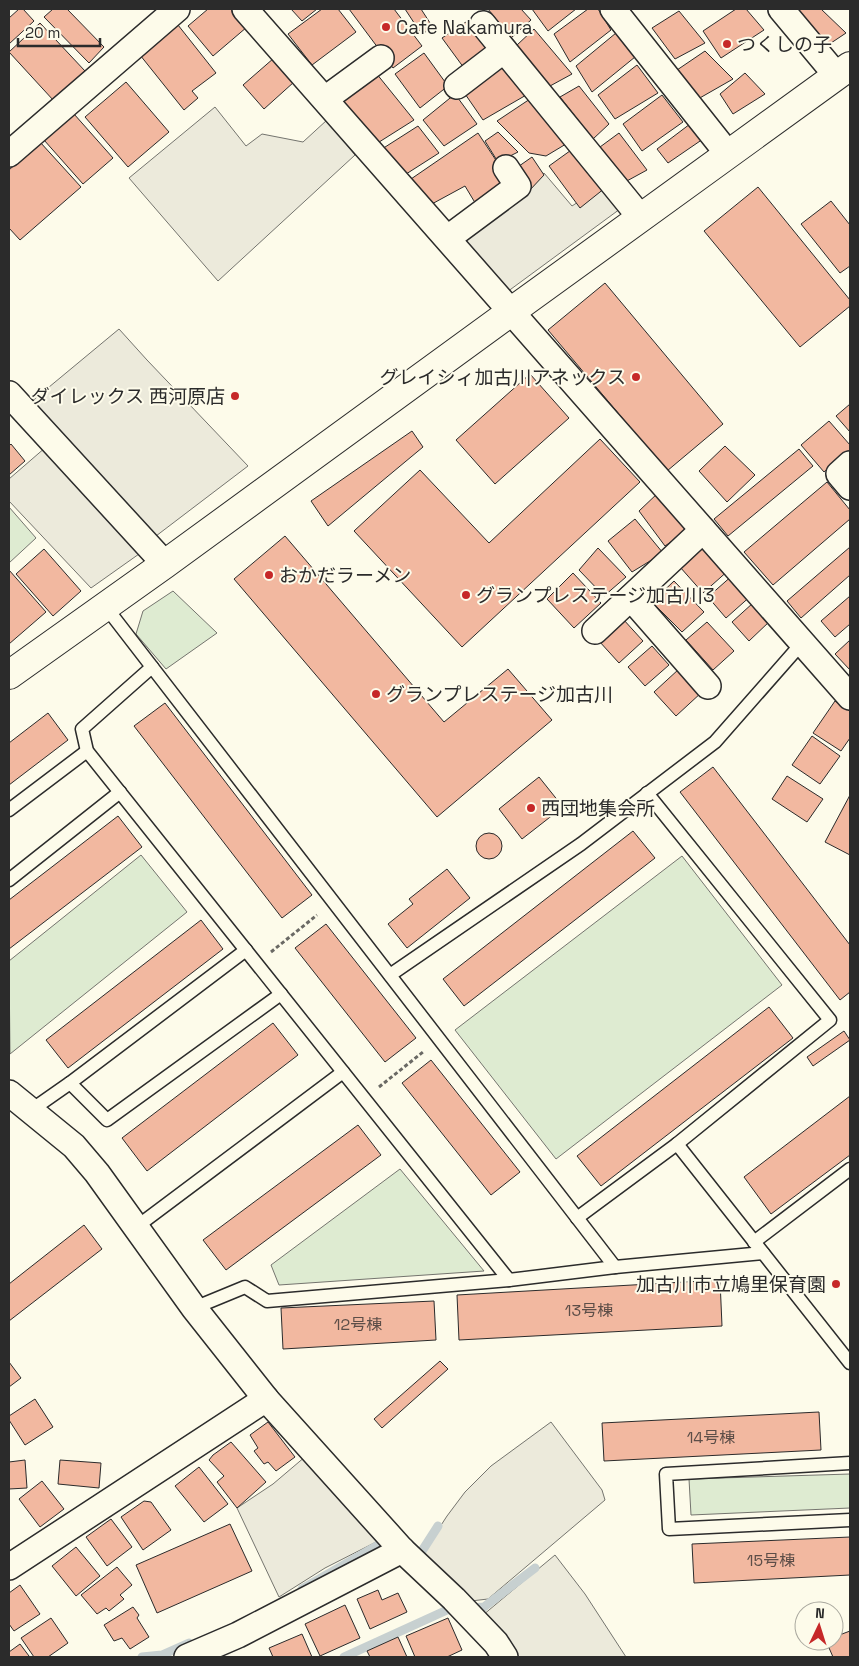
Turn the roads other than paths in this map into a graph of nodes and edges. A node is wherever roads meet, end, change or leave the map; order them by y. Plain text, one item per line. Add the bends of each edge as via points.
1 (178, 9) edge
2 (245, 9) edge
3 (613, 9) edge
4 (781, 9) edge
5 (483, 24) dead end
6 (504, 50) junction
7 (380, 58) dead end
8 (846, 78) edge
9 (457, 86) dead end
10 (325, 99) junction
11 (11, 147) edge
12 (728, 154) junction
13 (506, 168) dead end
14 (641, 218) junction
15 (448, 238) junction
16 (512, 311) junction
17 (9, 394) edge
18 (850, 464) edge
19 (850, 488) edge
20 (704, 530) junction
21 (165, 564) junction
22 (631, 598) junction
23 (105, 606) junction
24 (595, 631) dead end
25 (802, 643) junction
26 (152, 667) junction
27 (9, 675) edge
28 (708, 686) dead end
29 (850, 697) edge
30 (87, 751) junction
31 (120, 792) junction
32 (647, 793) junction
33 (9, 810) edge
34 (9, 880) edge
35 (246, 950) junction
36 (390, 976) junction
37 (281, 994) junction
38 (343, 1072) junction
39 (70, 1083) junction
40 (9, 1093) edge
41 (30, 1111) junction
42 (677, 1144) junction
43 (850, 1169) edge
44 (577, 1218) junction
45 (135, 1228) junction
46 (754, 1242) junction
47 (763, 1254) junction
48 (615, 1267) junction
49 (509, 1280) junction
50 (194, 1308) junction
51 (850, 1363) edge
52 (266, 1399) junction
53 (850, 1463) edge
54 (850, 1520) edge
55 (402, 1550) junction
56 (12, 1557) edge
57 (187, 1657) edge
58 (504, 1657) edge

1 - 11 street
2 - 10 street
3 - 12 street
4 - 8 street
5 - 6 street
6 - 9 street
6 - 14 street
7 - 10 street
8 - 12 street
10 - 15 street
12 - 14 street
13 - 15 street via 518,186
14 - 16 street
15 - 16 street
16 - 20 street
16 - 21 street
17 - 21 street
18 - 19 street via 839,474
20 - 22 street
20 - 25 street
21 - 23 street
22 - 24 street
22 - 28 street
23 - 26 lane
23 - 27 street
25 - 29 street
25 - 32 lane via 715,742
26 - 30 lane via 82,729
26 - 36 lane
30 - 31 lane
30 - 33 lane
31 - 34 lane
31 - 35 lane
32 - 36 lane via 581,844
32 - 42 lane via 830,1020
35 - 37 lane
35 - 39 lane
36 - 44 lane
37 - 38 lane
37 - 39 lane via 107,1120
38 - 45 lane
38 - 49 lane
39 - 41 lane
40 - 41 street
41 - 45 street via 74,1146
42 - 44 lane
42 - 46 lane
43 - 46 lane
44 - 48 lane
45 - 50 street
46 - 47 lane
47 - 48 lane
47 - 51 lane
48 - 49 lane
49 - 50 lane via 267,1301 246,1287
50 - 52 street
52 - 55 street
52 - 56 street
53 - 54 lane via 666,1474 669,1529
55 - 57 street via 238,1635
55 - 58 street via 478,1624

